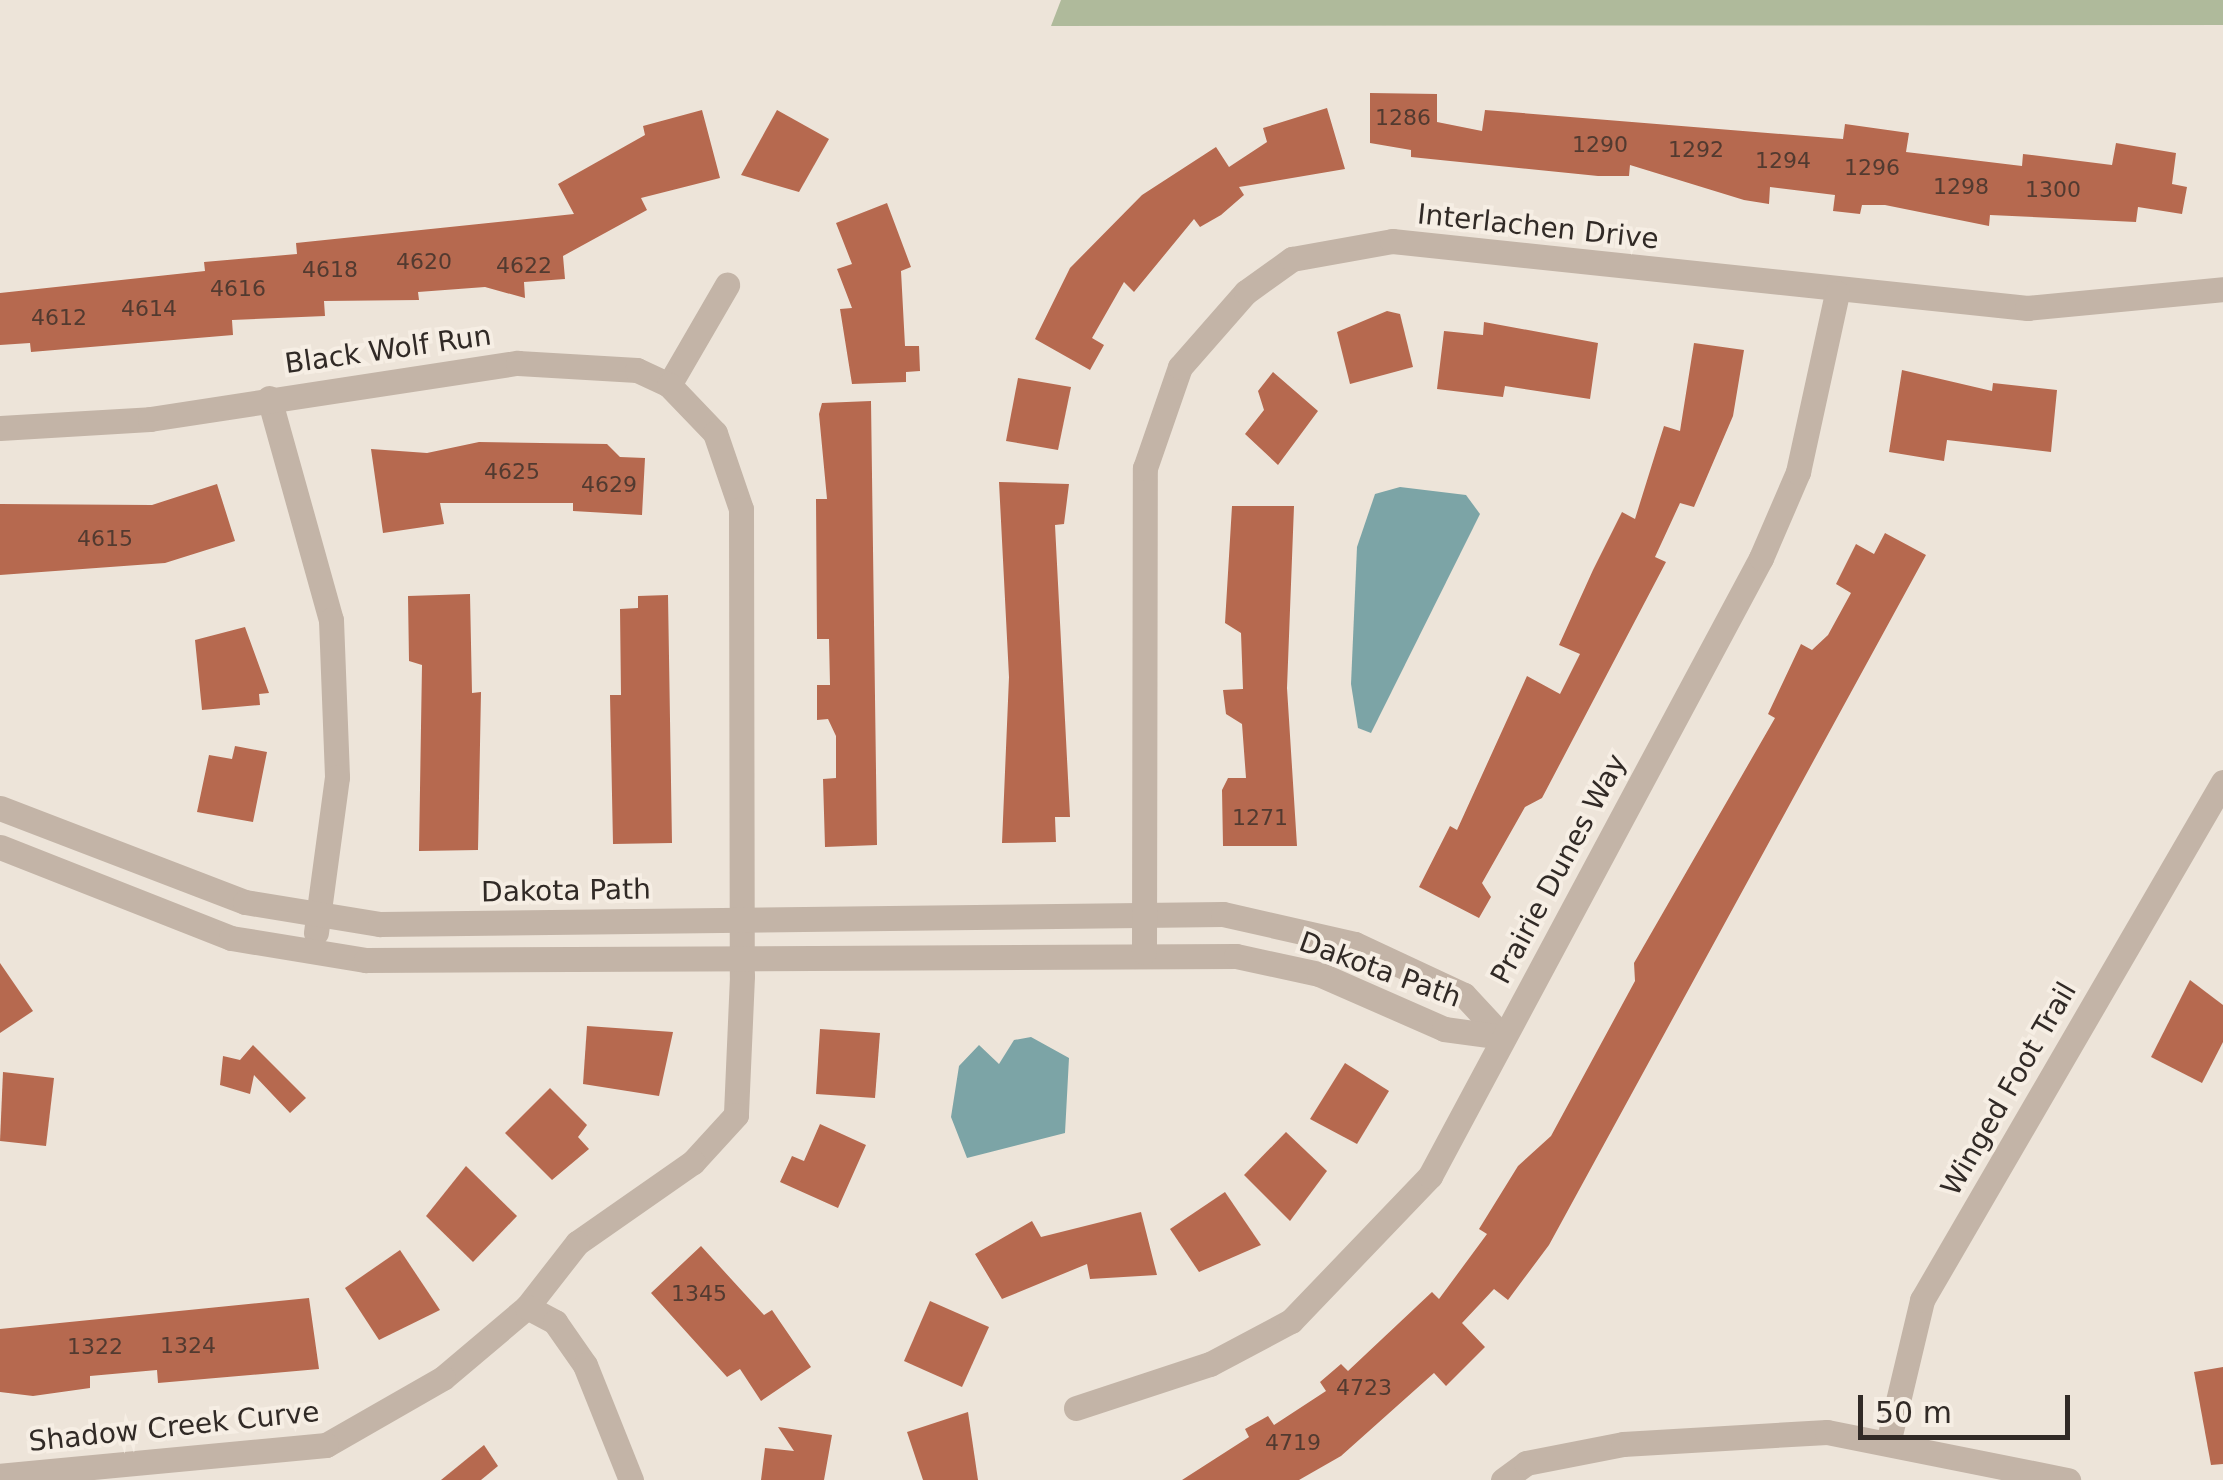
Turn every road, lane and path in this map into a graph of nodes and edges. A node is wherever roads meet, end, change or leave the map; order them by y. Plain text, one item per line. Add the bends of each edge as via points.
1 (727, 286) dead end
2 (2223, 289) edge
3 (1837, 293) junction
4 (669, 385) junction
5 (270, 398) junction
6 (0, 428) edge
7 (2223, 782) edge
8 (0, 808) edge
9 (0, 847) edge
10 (1144, 914) junction
11 (319, 918) junction
12 (741, 919) junction
13 (314, 952) junction
14 (1144, 952) junction
15 (741, 957) junction
16 (1503, 1037) junction
17 (527, 1307) junction
18 (1076, 1408) dead end
19 (1888, 1443) junction
20 (0, 1476) edge
21 (631, 1480) edge
22 (1503, 1480) edge
23 (2068, 1480) edge

1 - 4 street
2 - 3 street, Interlachen Drive via 2028,308
3 - 10 street, Interlachen Drive via 1392,241 1292,259 1246,292 1180,367 1145,468
3 - 16 street, Prairie Dunes Way via 1798,472 1760,558
4 - 5 street, Black Wolf Run via 637,370 518,363
4 - 12 street, Black Wolf Run via 715,433 740,509
5 - 6 street, Black Wolf Run via 150,419
5 - 11 street via 330,620 337,777
7 - 19 street, Winged Foot Trail via 1922,1300
8 - 11 street, Dakota Path via 204,888
9 - 13 street, Dakota Path via 231,938
10 - 12 street, Dakota Path
10 - 14 street, Interlachen Drive
10 - 16 street, Dakota Path via 1223,914 1355,944 1464,995
11 - 12 street, Dakota Path
11 - 13 street
12 - 15 street, Black Wolf Run
13 - 15 street, Dakota Path via 366,960
14 - 15 street, Dakota Path
14 - 16 street, Dakota Path via 1236,956 1320,974 1444,1028
15 - 17 street, Shadow Creek Curve via 736,1115 693,1162 577,1242
16 - 18 street, Prairie Dunes Way via 1430,1176 1291,1321 1210,1364
17 - 20 street, Shadow Creek Curve via 444,1378 326,1445
17 - 21 street via 555,1322 585,1365
19 - 22 street via 1827,1432 1722,1432 1526,1463
19 - 23 street

